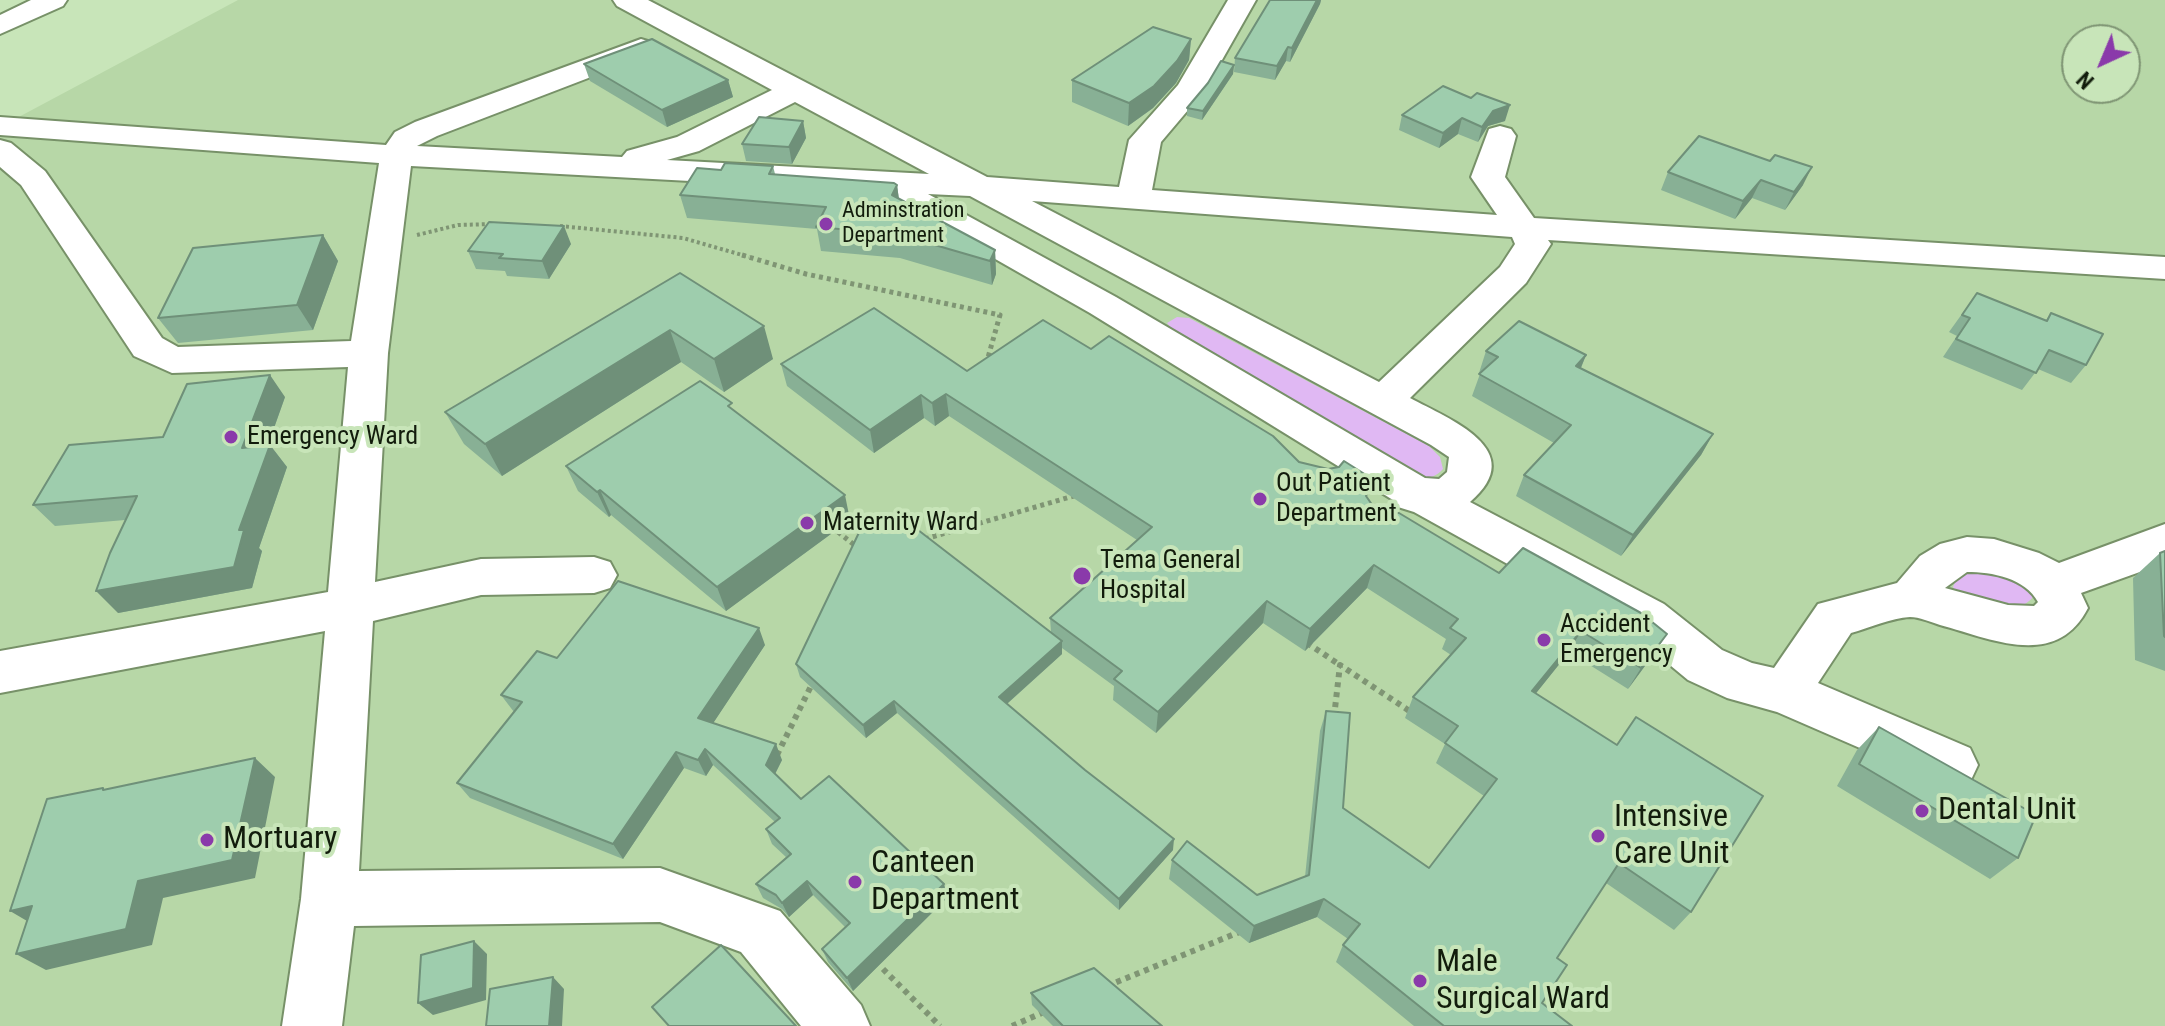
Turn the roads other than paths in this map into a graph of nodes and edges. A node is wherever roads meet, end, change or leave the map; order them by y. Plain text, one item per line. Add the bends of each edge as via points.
1 (53, 0) edge
2 (627, 0) edge
3 (1242, 0) edge
4 (0, 26) edge
5 (686, 31) junction
6 (797, 89) junction
7 (0, 127) edge
8 (1500, 136) dead end
9 (0, 150) edge
10 (396, 155) junction
11 (607, 167) junction
12 (881, 182) junction
13 (984, 187) junction
14 (1133, 198) junction
15 (1525, 228) junction
16 (2165, 268) edge
17 (1145, 273) junction
18 (1103, 305) junction
19 (369, 353) junction
20 (1383, 401) junction
21 (1306, 427) junction
22 (1318, 476) edge
23 (1400, 505) junction
24 (2165, 541) edge
25 (594, 575) dead end
26 (2053, 584) junction
27 (1912, 598) junction
28 (350, 607) junction
29 (0, 672) edge
30 (1785, 692) junction
31 (1952, 765) edge
32 (329, 899) junction
33 (312, 1026) edge
34 (840, 1026) edge

1 - 4 street
2 - 5 street
3 - 14 street via 1190,90 1145,140
5 - 6 street
5 - 10 street via 426,129 406,139
6 - 11 street via 688,144
6 - 13 street
7 - 10 street
8 - 15 street via 1488,177
9 - 19 street via 33,178 148,347 172,360
10 - 11 street
10 - 19 street
11 - 12 street
12 - 13 street
12 - 18 street
13 - 14 street
13 - 17 street
14 - 15 street
15 - 16 street
15 - 20 street via 1533,244 1513,275
17 - 18 street
17 - 20 street
18 - 21 street
19 - 28 street
20 - 23 street via 1446,435 1470,456 1468,475 1458,489
21 - 22 street via 1289,452
21 - 23 street
23 - 30 street via 1647,618 1705,665 1745,683
24 - 26 street
25 - 28 street via 481,577
26 - 27 street via 2008,559 1958,556 1932,570
26 - 27 street via 2064,608 2044,626 2008,624
27 - 30 street via 1835,618
28 - 29 street
28 - 32 street
30 - 31 street
32 - 33 street
32 - 34 street via 660,895 760,931

